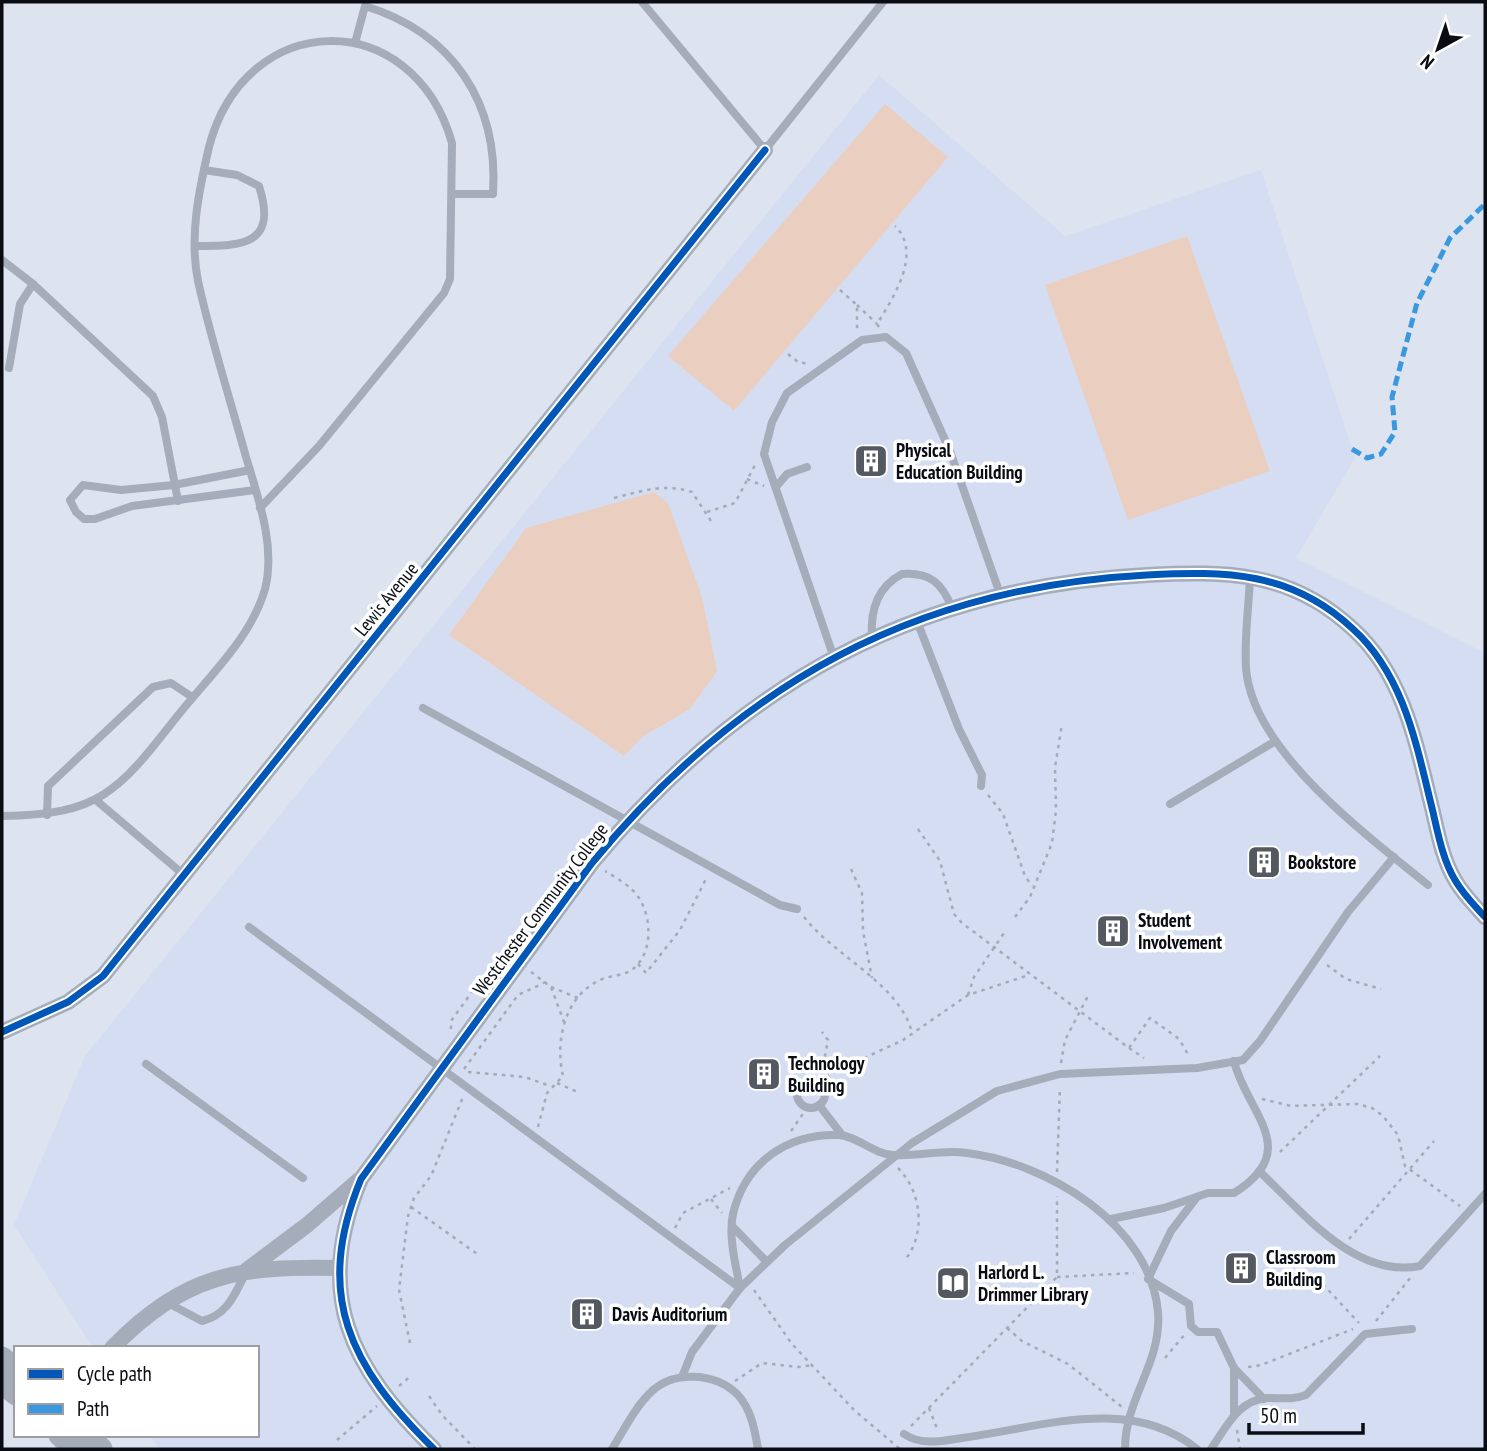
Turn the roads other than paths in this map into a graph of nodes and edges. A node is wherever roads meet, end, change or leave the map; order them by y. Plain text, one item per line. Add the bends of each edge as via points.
1 (642, 2) edge
2 (883, 2) edge
3 (355, 43) junction
4 (765, 150) junction
5 (204, 170) junction
6 (453, 194) junction
7 (196, 246) junction
8 (2, 260) edge
9 (33, 284) junction
10 (9, 368) dead end
11 (807, 467) dead end
12 (250, 470) junction
13 (174, 485) junction
14 (776, 487) junction
15 (255, 489) junction
16 (178, 501) junction
17 (260, 508) junction
18 (1250, 576) junction
19 (1000, 594) junction
20 (952, 608) junction
21 (916, 619) junction
22 (872, 638) junction
23 (834, 658) junction
24 (192, 697) junction
25 (423, 708) dead end
26 (1274, 742) junction
27 (981, 786) road end
28 (97, 801) junction
29 (1170, 804) dead end
30 (47, 815) junction
31 (2, 816) edge
32 (627, 821) junction
33 (1394, 857) junction
34 (184, 875) junction
35 (1428, 885) dead end
36 (797, 909) road end
37 (1485, 917) edge
38 (249, 927) dead end
39 (2, 1032) edge
40 (1234, 1061) junction
41 (146, 1064) dead end
42 (440, 1069) junction
43 (819, 1105) junction
44 (842, 1135) junction
45 (894, 1158) junction
46 (1259, 1171) junction
47 (303, 1178) dead end
48 (361, 1179) junction
49 (1485, 1194) edge
50 (1197, 1197) junction
51 (1111, 1219) junction
52 (733, 1227) junction
53 (767, 1262) junction
54 (338, 1268) junction
55 (247, 1270) junction
56 (1148, 1276) junction
57 (740, 1288) junction
58 (165, 1301) junction
59 (1412, 1329) dead end
60 (114, 1346) edge
61 (1234, 1368) junction
62 (682, 1377) junction
63 (1264, 1399) junction
64 (1128, 1416) junction
65 (1234, 1416) junction
66 (904, 1434) road end
67 (69, 1437) edge
68 (88, 1441) edge
69 (434, 1449) edge
70 (612, 1449) edge
71 (758, 1449) edge
72 (1125, 1449) edge
73 (1197, 1449) edge
74 (1211, 1449) edge

1 - 4 lane
2 - 4 lane
3 - 5 lane via 304,44 254,68 231,93 216,122
3 - 6 lane via 407,69 434,97 452,143
3 - 6 lane via 365,6 416,27 462,72 490,131 493,194
4 - 34 street, Lewis Avenue
5 - 7 lane via 196,208
5 - 7 lane via 237,175 259,186 264,223 257,236 245,244
6 - 17 lane via 452,258 444,293 320,446
7 - 12 lane via 197,279
8 - 9 lane
9 - 10 lane via 20,304
9 - 13 lane via 153,396 162,416
11 - 14 lane via 787,474
12 - 13 lane
12 - 15 lane
13 - 16 lane
13 - 16 lane via 121,490 83,485 70,500 84,519 115,509
14 - 19 lane via 764,454 772,422 787,393 856,344 886,337 906,353 950,451
14 - 23 lane
15 - 16 lane
15 - 17 lane
17 - 24 lane via 269,555 265,589 251,625
18 - 19 street, Westchester Community College via 1191,573 1086,578
18 - 26 lane via 1246,669 1258,712
18 - 37 street, Westchester Community College via 1295,590 1327,607 1377,654 1413,733 1454,879
19 - 20 street, Westchester Community College
20 - 21 street, Westchester Community College
20 - 22 lane via 940,584 930,576 902,574 883,588 877,599
21 - 22 street, Westchester Community College
21 - 27 lane via 982,775
22 - 23 street, Westchester Community College
23 - 32 street, Westchester Community College via 751,709 682,765
24 - 28 lane via 139,765
24 - 30 lane via 172,683 153,687 48,786
25 - 32 lane
26 - 29 lane
26 - 33 lane via 1308,780
28 - 30 lane
28 - 34 lane
30 - 31 lane
32 - 36 lane via 788,909
32 - 42 street, Westchester Community College
33 - 35 lane
33 - 40 lane via 1348,912 1260,1041 1243,1060
34 - 39 street, Lewis Avenue via 103,976 84,992
38 - 42 lane
40 - 45 lane via 1197,1068 1060,1074 997,1091
40 - 46 lane via 1239,1083 1255,1103 1268,1136
41 - 47 lane
42 - 48 street, Westchester Community College
42 - 57 lane
43 - 43 lane via 825,1094 820,1083 807,1081 798,1090 798,1098 808,1107
43 - 44 lane
44 - 45 lane
44 - 52 lane via 811,1137 782,1146 747,1181
45 - 51 lane via 967,1152 1026,1168
45 - 53 lane
46 - 49 lane via 1342,1246 1383,1266 1405,1269 1420,1266
46 - 50 lane via 1234,1193
48 - 54 street, Westchester Community College via 347,1215
48 - 55 street
50 - 51 lane
50 - 56 lane via 1171,1231
51 - 56 lane
52 - 53 lane
52 - 57 lane
53 - 57 lane
54 - 55 street
54 - 69 street, Westchester Community College via 351,1334 362,1361 385,1399
55 - 58 street via 210,1280
55 - 58 lane via 228,1306 214,1318 202,1321
56 - 61 lane via 1189,1304 1191,1326 1198,1332 1217,1332
56 - 64 lane via 1158,1311 1156,1352
57 - 62 lane via 692,1352
58 - 60 street
59 - 63 lane via 1365,1334 1306,1395 1293,1400
61 - 63 lane
61 - 65 lane
62 - 70 lane via 653,1391
62 - 71 lane via 721,1383 738,1395 751,1416
63 - 65 lane via 1252,1399
64 - 66 lane via 1074,1418 928,1443
64 - 72 lane
64 - 73 lane via 1167,1429
65 - 74 lane
67 - 68 main road

